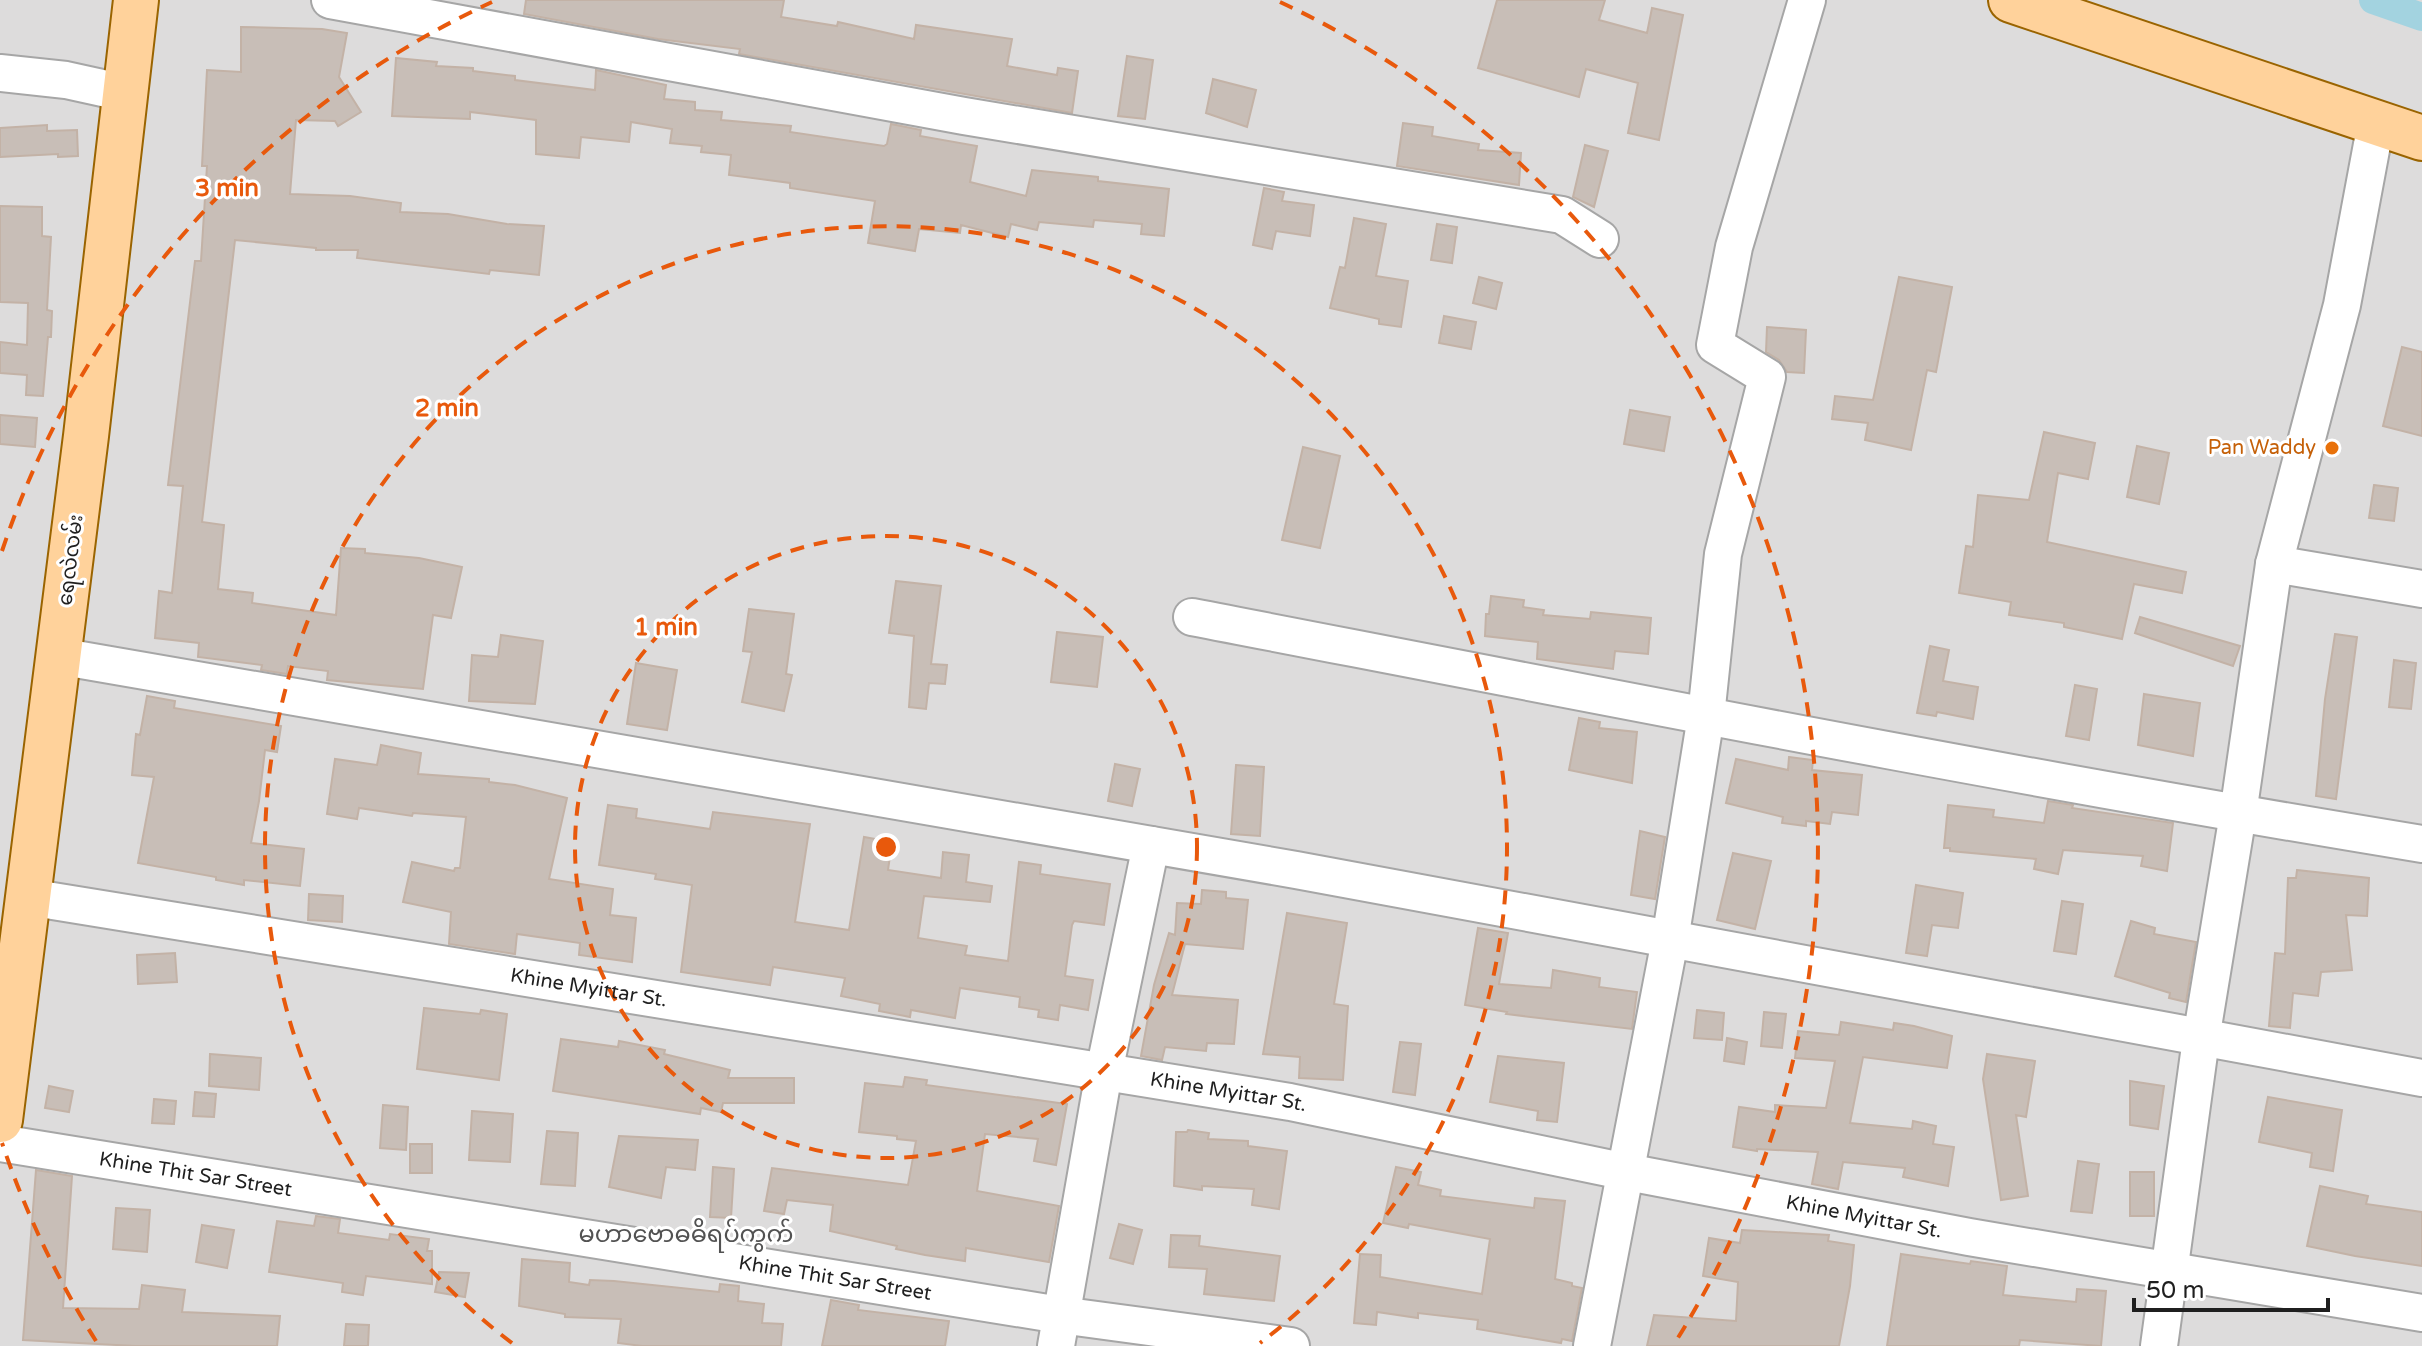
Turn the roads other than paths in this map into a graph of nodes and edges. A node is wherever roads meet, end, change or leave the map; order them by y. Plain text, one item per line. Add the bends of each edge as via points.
1 (136, 0) edge
2 (330, 0) edge
3 (1807, 0) edge
4 (2011, 0) edge
5 (0, 73) edge
6 (125, 93) junction
7 (2376, 123) junction
8 (2422, 138) edge
9 (1600, 239) dead end
10 (2274, 564) junction
11 (2422, 589) edge
12 (1192, 617) dead end
13 (58, 656) junction
14 (1706, 716) junction
15 (2238, 814) junction
16 (2422, 844) edge
17 (1151, 845) junction
18 (28, 897) junction
19 (1670, 940) junction
20 (2201, 1039) junction
21 (1104, 1072) junction
22 (2422, 1078) edge
23 (0, 1120) edge
24 (0, 1143) edge
25 (1627, 1172) junction
26 (2170, 1271) junction
27 (2422, 1313) edge
28 (1058, 1331) edge
29 (1291, 1346) edge
30 (1592, 1346) edge
31 (2159, 1346) edge

1 - 6 main road, ရေလဲလမ်း
2 - 9 street via 964,116 1562,215
3 - 14 street via 1734,247 1715,345 1767,377 1723,554
4 - 7 main road
5 - 6 street
6 - 13 main road, ရေလဲလမ်း
7 - 8 main road
7 - 10 street via 2342,305
10 - 11 street
10 - 15 street
12 - 14 street
13 - 17 street
13 - 18 main road, ရေလဲလမ်း
14 - 15 street
14 - 19 street
15 - 16 street
15 - 20 street
17 - 19 street
17 - 21 street
18 - 21 street, Khine Myittar St.
18 - 23 main road, ရေလဲလမ်း
19 - 20 street
19 - 25 street
20 - 22 street
20 - 26 street
21 - 25 street, Khine Myittar St. via 1290,1102
21 - 28 street
24 - 28 street, Khine Thit Sar Street
25 - 26 street, Khine Myittar St.
25 - 30 street
26 - 27 street, Khine Myittar St.
26 - 31 street
28 - 29 street, Khine Thit Sar Street

